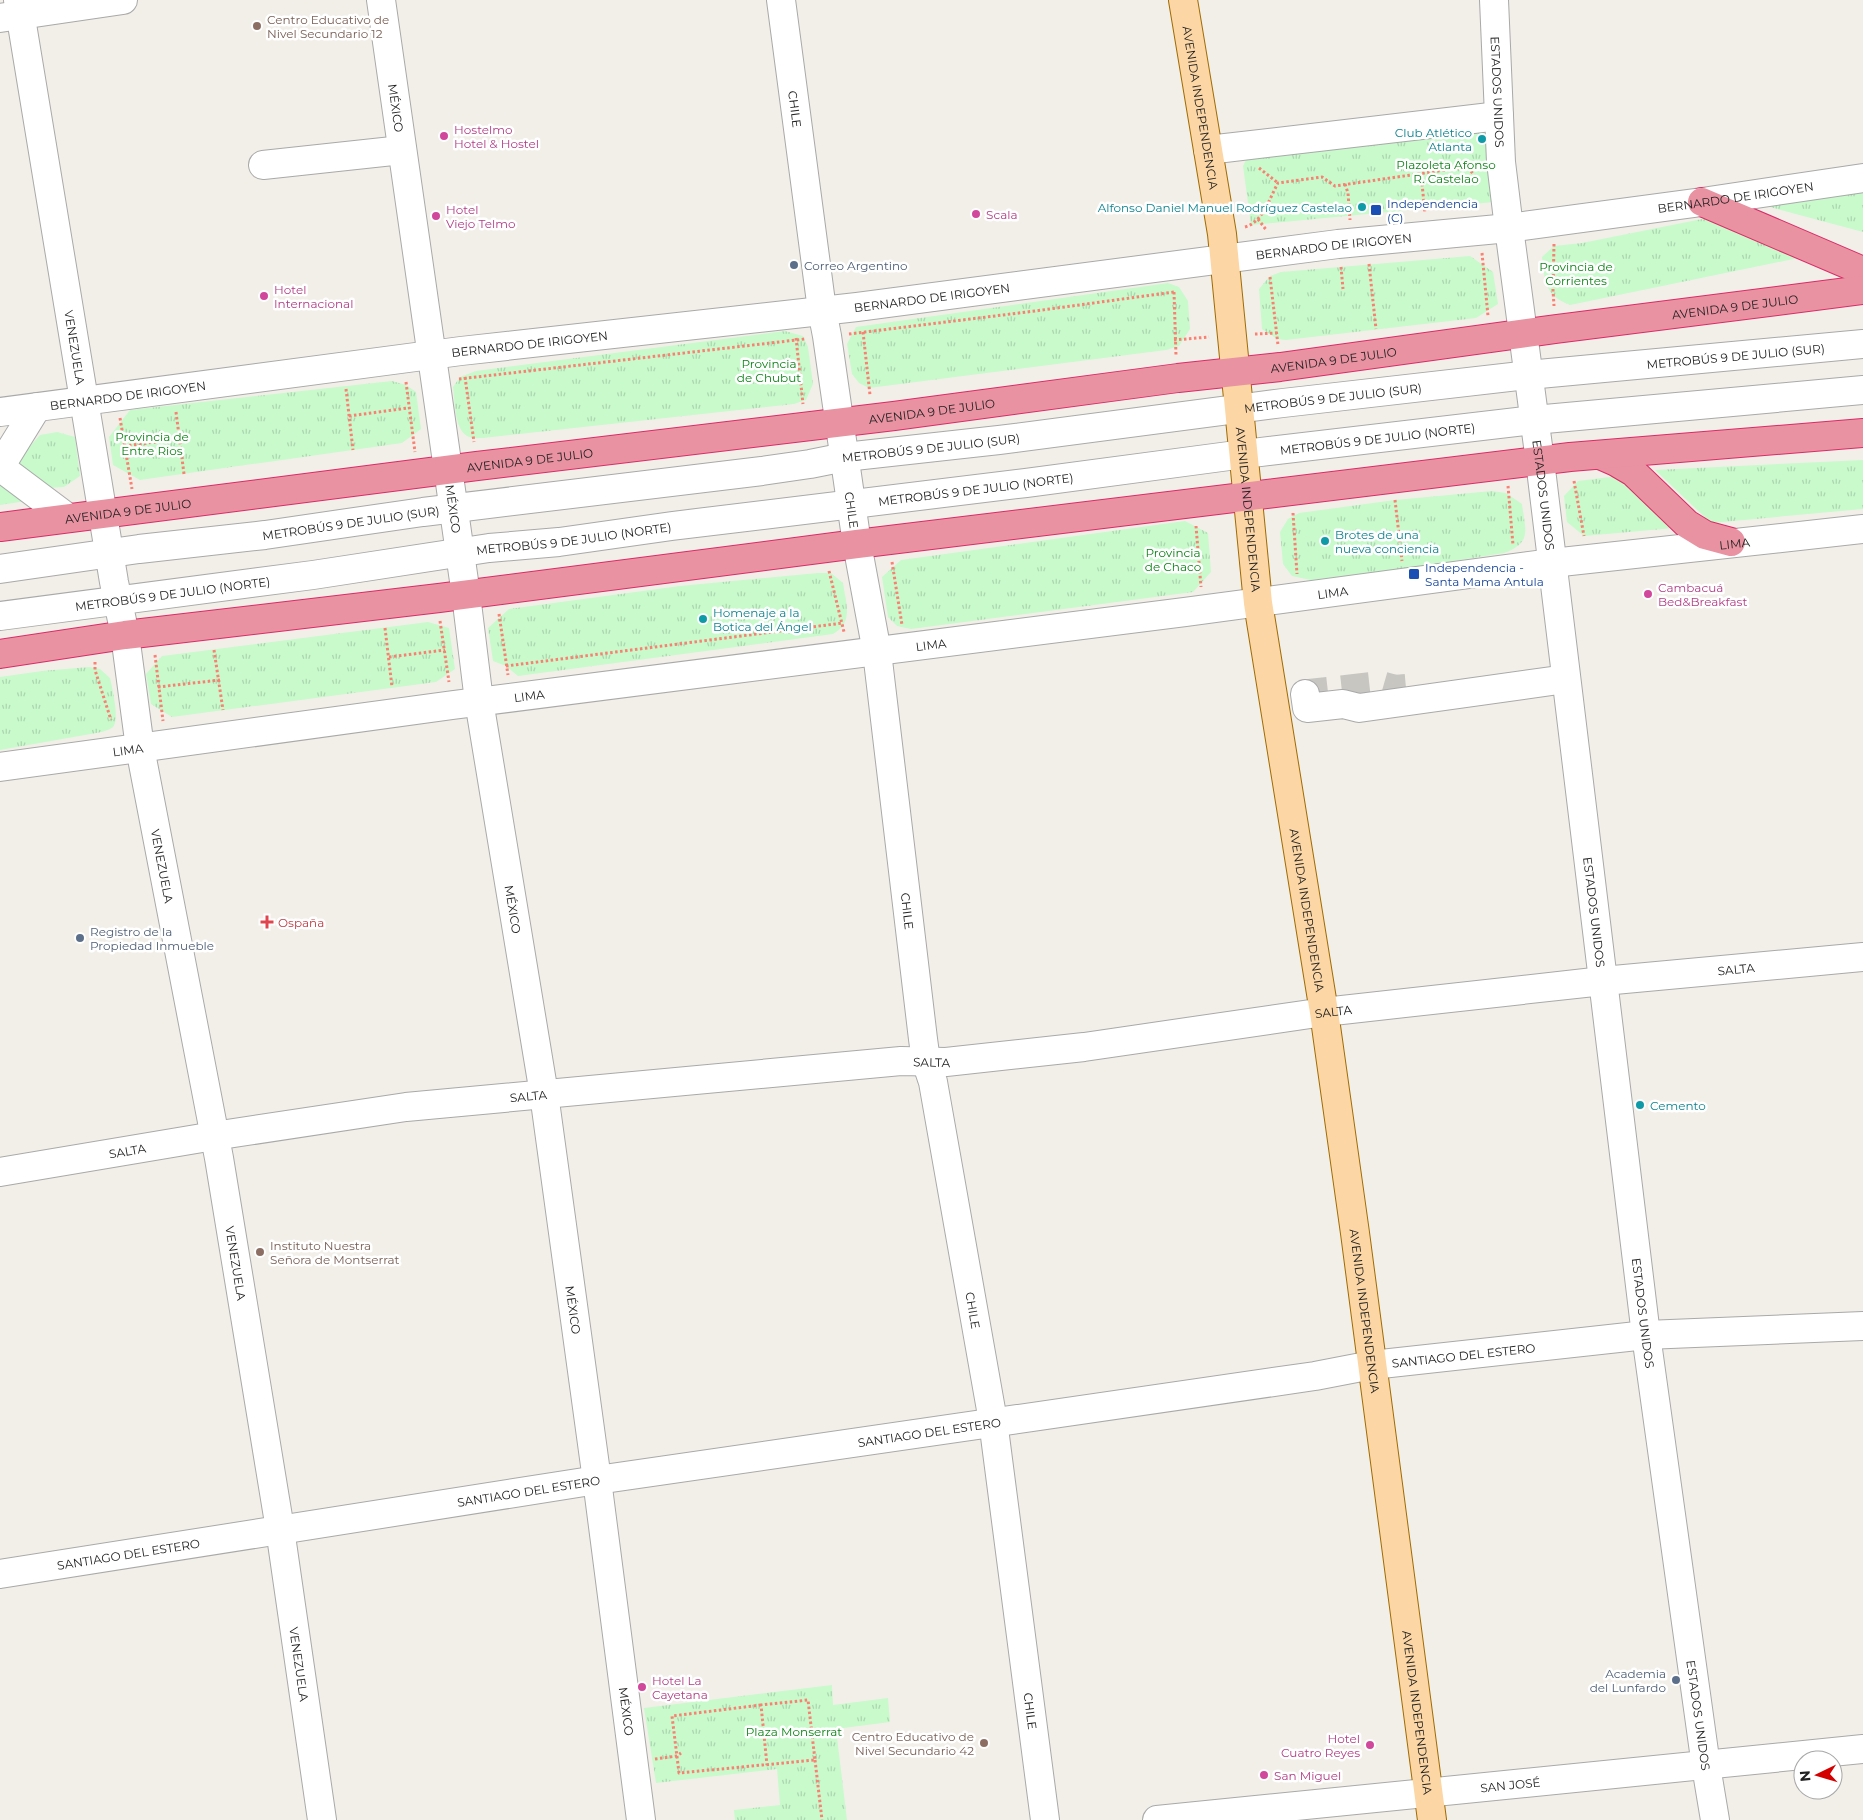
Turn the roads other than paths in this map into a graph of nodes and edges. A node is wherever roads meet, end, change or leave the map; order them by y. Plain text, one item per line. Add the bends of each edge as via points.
1 (123, 0) edge
2 (381, 0) edge
3 (781, 0) edge
4 (1183, 0) edge
5 (1494, 0) edge
6 (13, 11) edge
7 (1499, 116) junction
8 (402, 150) junction
9 (1208, 150) junction
10 (264, 165) dead end
11 (1863, 178) edge
12 (1702, 202) junction
13 (1509, 228) junction
14 (1224, 246) junction
15 (1863, 271) edge
16 (1863, 290) edge
17 (825, 323) junction
18 (1524, 334) junction
19 (1863, 344) edge
20 (431, 355) junction
21 (1235, 372) junction
22 (1528, 375) junction
23 (1863, 390) edge
24 (84, 401) junction
25 (37, 407) junction
26 (1239, 410) junction
27 (5, 412) edge
28 (1534, 420) junction
29 (840, 422) junction
30 (1863, 433) edge
31 (0, 450) edge
32 (1244, 454) junction
33 (1600, 454) junction
34 (845, 457) junction
35 (1540, 461) junction
36 (0, 467) edge
37 (448, 470) junction
38 (1248, 496) junction
39 (852, 504) junction
40 (454, 508) junction
41 (103, 514) junction
42 (68, 518) junction
43 (0, 527) edge
44 (1863, 529) edge
45 (1731, 542) junction
46 (857, 544) junction
47 (460, 552) junction
48 (110, 554) junction
49 (1552, 563) junction
50 (0, 569) edge
51 (466, 595) junction
52 (118, 600) junction
53 (1258, 603) junction
54 (0, 616) edge
55 (125, 635) junction
56 (877, 652) junction
57 (0, 654) edge
58 (1566, 679) junction
59 (1273, 697) junction
60 (479, 701) junction
61 (140, 748) junction
62 (0, 767) edge
63 (1863, 957) edge
64 (1603, 981) junction
65 (1324, 1012) junction
66 (926, 1061) junction
67 (544, 1094) junction
68 (214, 1136) junction
69 (0, 1172) edge
70 (1863, 1326) edge
71 (1646, 1335) junction
72 (1372, 1365) junction
73 (993, 1421) junction
74 (597, 1480) junction
75 (280, 1529) junction
76 (0, 1574) edge
77 (1863, 1749) edge
78 (1706, 1766) junction
79 (1429, 1793) junction
80 (322, 1820) edge
81 (641, 1820) edge
82 (1045, 1820) edge
83 (1157, 1820) edge
84 (1432, 1820) edge
85 (1715, 1820) edge

1 - 6 street
2 - 8 street, MÉXICO
3 - 17 street, CHILE
4 - 9 main road, AVENIDA INDEPENDENCIA
5 - 7 street, ESTADOS UNIDOS
6 - 24 street, VENEZUELA
7 - 9 street
7 - 13 street, ESTADOS UNIDOS
8 - 10 street
8 - 20 street, MÉXICO
9 - 14 main road, AVENIDA INDEPENDENCIA
11 - 12 street, BERNARDO DE IRIGOYEN
12 - 13 street, BERNARDO DE IRIGOYEN
12 - 15 highway
13 - 14 street, BERNARDO DE IRIGOYEN via 1359,242
13 - 18 street, ESTADOS UNIDOS
14 - 17 street, BERNARDO DE IRIGOYEN
14 - 21 main road, AVENIDA INDEPENDENCIA
16 - 18 highway, AVENIDA 9 DE JULIO
17 - 20 street, BERNARDO DE IRIGOYEN
17 - 29 street, CHILE
18 - 21 highway, AVENIDA 9 DE JULIO
18 - 22 street, ESTADOS UNIDOS
19 - 22 street, METROBÚS 9 DE JULIO (SUR)
20 - 24 street, BERNARDO DE IRIGOYEN
20 - 37 street, MÉXICO
21 - 26 main road, AVENIDA INDEPENDENCIA
21 - 29 highway, AVENIDA 9 DE JULIO
22 - 26 street, METROBÚS 9 DE JULIO (SUR)
22 - 28 street, ESTADOS UNIDOS
23 - 28 street, METROBÚS 9 DE JULIO (NORTE)
24 - 25 street, BERNARDO DE IRIGOYEN
24 - 41 street, VENEZUELA
25 - 27 street, BERNARDO DE IRIGOYEN
25 - 36 street
26 - 32 main road, AVENIDA INDEPENDENCIA
26 - 34 street, METROBÚS 9 DE JULIO (SUR)
27 - 31 street via 11,432
28 - 32 street, METROBÚS 9 DE JULIO (NORTE)
28 - 35 street, ESTADOS UNIDOS
29 - 34 street, CHILE
29 - 37 highway, AVENIDA 9 DE JULIO
30 - 33 highway
32 - 38 main road, AVENIDA INDEPENDENCIA
32 - 39 street, METROBÚS 9 DE JULIO (NORTE)
33 - 35 highway
33 - 45 highway via 1633,472 1687,524 1705,535
34 - 39 street, CHILE
34 - 40 street, METROBÚS 9 DE JULIO (SUR) via 762,471
35 - 38 highway
35 - 49 street, ESTADOS UNIDOS
36 - 42 street
37 - 40 street, MÉXICO
37 - 41 highway, AVENIDA 9 DE JULIO
38 - 46 highway
38 - 53 main road, AVENIDA INDEPENDENCIA
39 - 46 street, CHILE
39 - 47 street, METROBÚS 9 DE JULIO (NORTE)
40 - 47 street, MÉXICO
40 - 48 street, METROBÚS 9 DE JULIO (SUR)
41 - 42 highway, AVENIDA 9 DE JULIO
41 - 48 street, VENEZUELA
42 - 43 highway, AVENIDA 9 DE JULIO
44 - 45 street, LIMA
45 - 49 street, LIMA
46 - 51 highway
46 - 56 street, CHILE
47 - 51 street, MÉXICO
47 - 52 street, METROBÚS 9 DE JULIO (NORTE)
48 - 50 street, METROBÚS 9 DE JULIO (SUR)
48 - 52 street, VENEZUELA
49 - 53 street, LIMA
49 - 58 street, ESTADOS UNIDOS
51 - 55 highway
51 - 60 street, MÉXICO
52 - 54 street, METROBÚS 9 DE JULIO (NORTE)
52 - 55 street, VENEZUELA
53 - 56 street, LIMA
53 - 59 main road, AVENIDA INDEPENDENCIA
55 - 57 highway
55 - 61 street, VENEZUELA
56 - 60 street, LIMA
56 - 66 street, CHILE
58 - 59 street via 1359,708 1343,704 1307,708 1303,694
58 - 64 street, ESTADOS UNIDOS
59 - 65 main road, AVENIDA INDEPENDENCIA
60 - 61 street, LIMA
60 - 67 street, MÉXICO
61 - 62 street, LIMA
61 - 68 street, VENEZUELA
63 - 64 street, SALTA
64 - 65 street, SALTA
64 - 71 street, ESTADOS UNIDOS
65 - 66 street, SALTA via 1084,1046 946,1062
65 - 72 main road, AVENIDA INDEPENDENCIA
66 - 67 street, SALTA
66 - 73 street, CHILE via 933,1082
67 - 68 street, SALTA via 406,1108
67 - 74 street, MÉXICO
68 - 69 street, SALTA
68 - 75 street, VENEZUELA
70 - 71 street, SANTIAGO DEL ESTERO
71 - 72 street, SANTIAGO DEL ESTERO
71 - 78 street, ESTADOS UNIDOS
72 - 73 street, SANTIAGO DEL ESTERO via 1315,1376
72 - 79 main road, AVENIDA INDEPENDENCIA
73 - 74 street, SANTIAGO DEL ESTERO
73 - 82 street, CHILE
74 - 75 street, SANTIAGO DEL ESTERO
74 - 81 street, MÉXICO
75 - 76 street, SANTIAGO DEL ESTERO
75 - 80 street, VENEZUELA
77 - 78 street, SAN JOSÉ
78 - 79 street, SAN JOSÉ
78 - 85 street, ESTADOS UNIDOS
79 - 83 street, SAN JOSÉ
79 - 84 main road, AVENIDA INDEPENDENCIA

